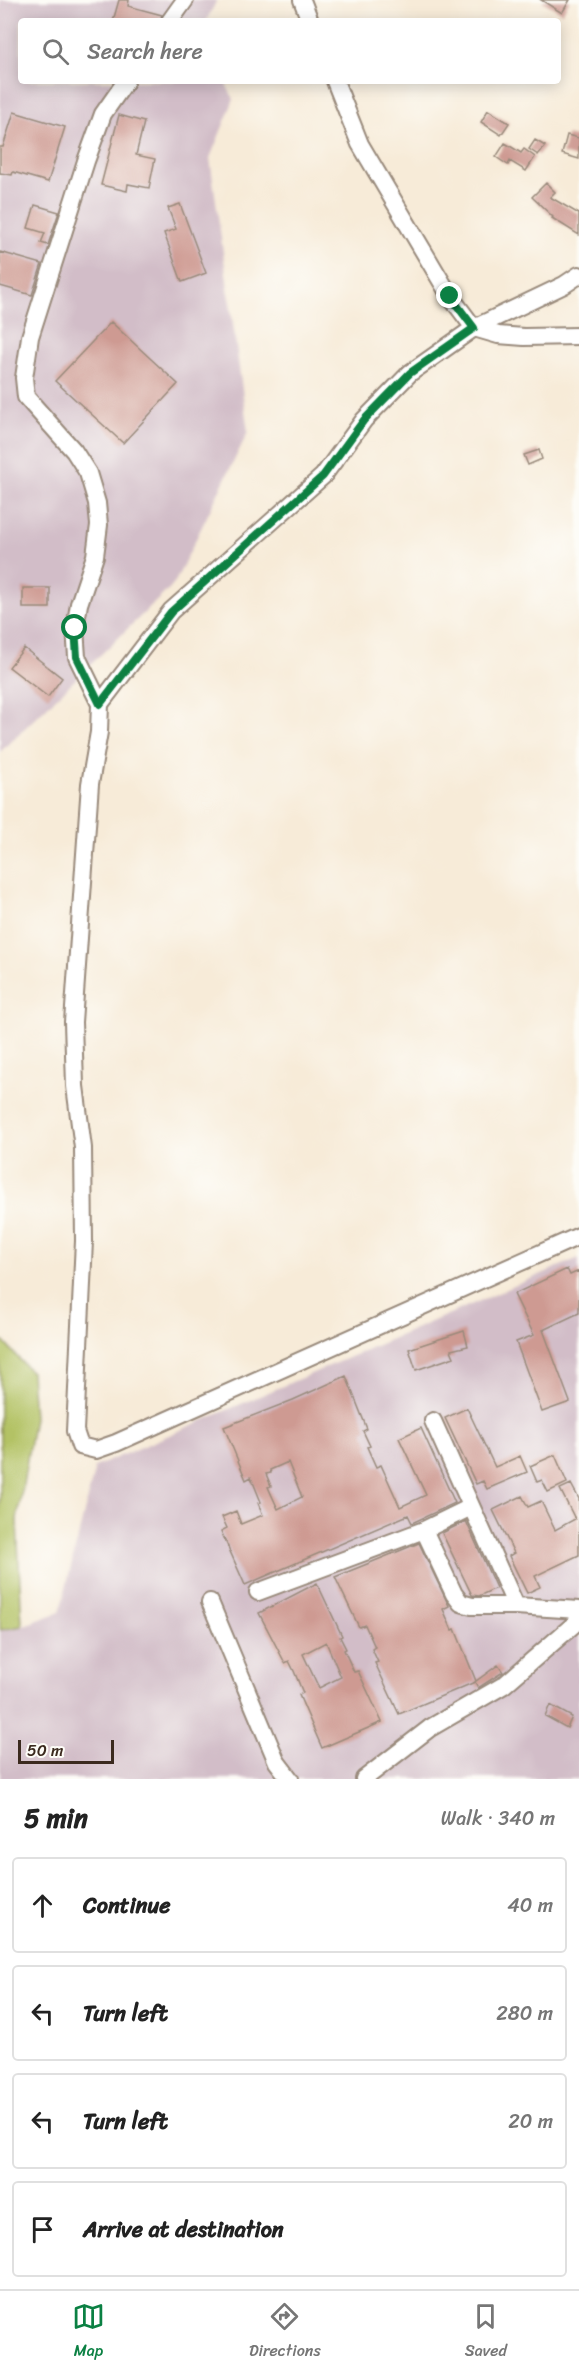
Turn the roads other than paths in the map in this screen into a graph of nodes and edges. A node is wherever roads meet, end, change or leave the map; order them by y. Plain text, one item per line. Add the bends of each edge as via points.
1 (185, 0) edge
2 (302, 0) edge
3 (172, 18) edge
4 (309, 18) edge
5 (124, 84) edge
6 (335, 84) edge
7 (579, 275) edge
8 (474, 328) junction
9 (579, 336) edge
10 (100, 704) junction
11 (579, 1236) edge
12 (433, 1421) dead end
13 (471, 1507) junction
14 (424, 1530) junction
15 (258, 1592) dead end
16 (210, 1602) dead end
17 (516, 1606) junction
18 (579, 1610) edge
19 (579, 1620) edge
20 (290, 1779) edge
21 (364, 1779) edge

1 - 3 street
2 - 4 street
5 - 10 street via 103,114 86,161 30,337 24,378 26,398 74,451 88,473 97,503 95,556 75,628 77,657
6 - 8 street via 360,144 439,278
7 - 8 street
8 - 9 street via 524,337
8 - 10 street via 410,373 364,420 323,476 171,612
10 - 11 street via 90,784 73,1022 75,1086 83,1148 80,1375 75,1431 80,1446 96,1450 116,1443
12 - 13 street
13 - 14 street
13 - 17 street
14 - 15 street
14 - 17 street via 461,1603
16 - 20 street via 277,1762
17 - 18 street
19 - 21 street via 504,1685 430,1728

